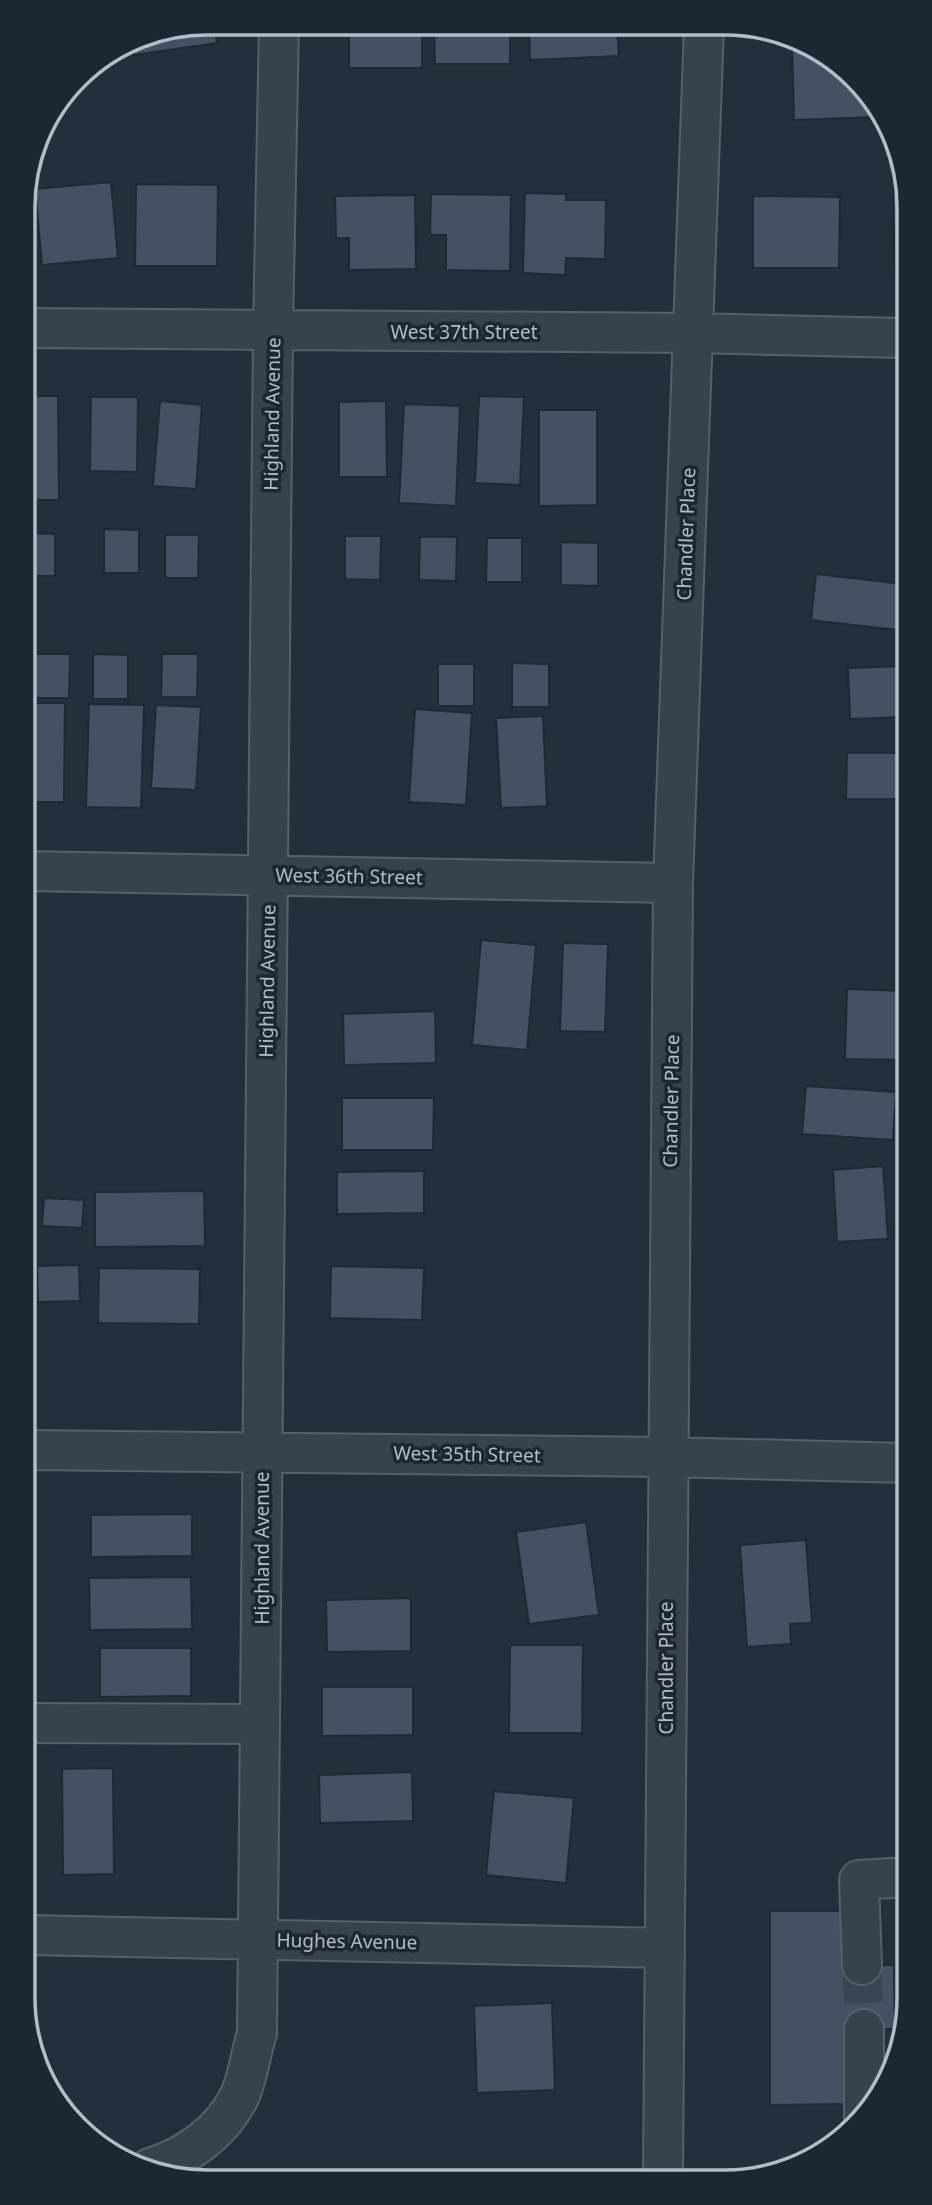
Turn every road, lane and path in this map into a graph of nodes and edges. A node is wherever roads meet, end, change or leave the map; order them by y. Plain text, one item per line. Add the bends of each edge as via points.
1 (279, 35) edge
2 (704, 35) edge
3 (35, 328) edge
4 (273, 331) junction
5 (693, 333) junction
6 (897, 338) edge
7 (35, 871) edge
8 (268, 874) junction
9 (673, 883) junction
10 (35, 1450) edge
11 (262, 1451) junction
12 (667, 1457) junction
13 (897, 1462) edge
14 (35, 1723) edge
15 (260, 1724) junction
16 (897, 1878) edge
17 (35, 1935) edge
18 (258, 1940) junction
19 (665, 1948) junction
20 (862, 1965) tunnel mouth
21 (864, 2029) tunnel mouth
22 (864, 2099) edge
23 (164, 2164) edge
24 (663, 2170) edge

1 - 4 street, Highland Avenue
2 - 5 street, Chandler Place
3 - 4 street, West 37th Street
4 - 5 street, West 37th Street
4 - 8 street, Highland Avenue
5 - 6 street, West 37th Street
5 - 9 street, Chandler Place
7 - 8 street, West 36th Street
8 - 9 street, West 36th Street
8 - 11 street, Highland Avenue
9 - 12 street, Chandler Place
10 - 11 street, West 35th Street
11 - 12 street, West 35th Street
11 - 15 street, Highland Avenue
12 - 13 street, West 35th Street
12 - 19 street, Chandler Place
14 - 15 street
15 - 18 street, Highland Avenue
16 - 20 street via 859,1880
17 - 18 street, Hughes Avenue
18 - 19 street, Hughes Avenue
18 - 23 street, Highland Avenue via 257,2033 240,2095 214,2133
19 - 24 street, Chandler Place
21 - 22 street

